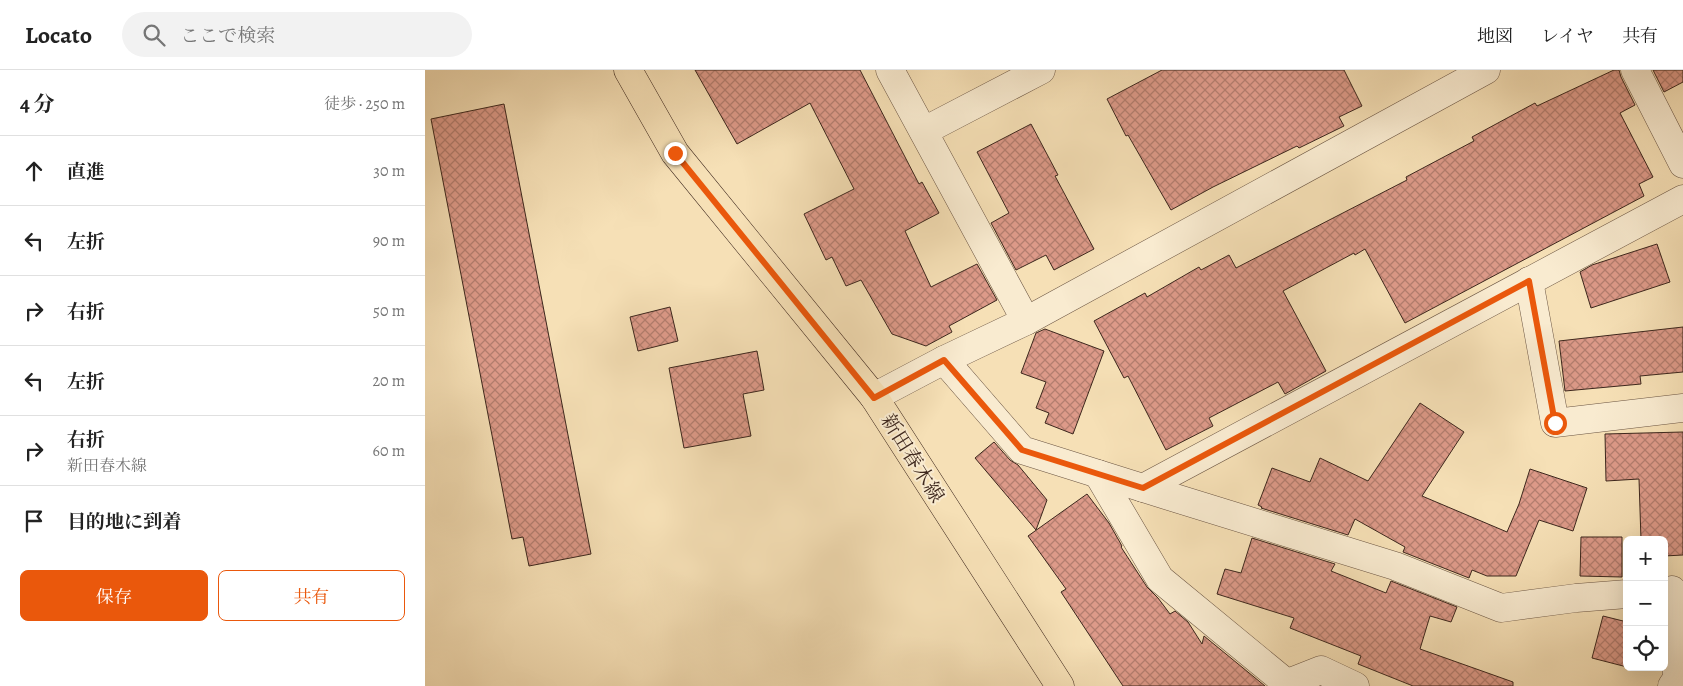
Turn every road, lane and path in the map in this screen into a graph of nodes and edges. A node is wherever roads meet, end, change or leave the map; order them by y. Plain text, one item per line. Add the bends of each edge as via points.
1 (628, 70) edge
2 (890, 70) edge
3 (1041, 70) edge
4 (1486, 70) edge
5 (1635, 70) edge
6 (924, 131) junction
7 (1683, 164) edge
8 (1683, 199) edge
9 (1529, 281) junction
10 (1026, 321) junction
11 (944, 360) junction
12 (874, 398) junction
13 (1683, 408) edge
14 (1098, 474) junction
15 (1143, 488) junction
16 (1673, 590) edge
17 (1623, 594) edge
18 (1289, 684) edge
19 (1060, 686) edge
20 (1355, 686) edge
21 (1672, 686) edge

1 - 12 main road, 新田春木線 via 675,153
2 - 6 street
3 - 6 street
4 - 10 street
5 - 7 street
6 - 10 street
8 - 9 street
9 - 13 street via 1555,423
9 - 15 street
10 - 11 street
11 - 12 street
11 - 14 street via 1022,450
12 - 19 main road, 新田春木線
14 - 15 street
14 - 18 street via 1160,579
15 - 17 street via 1395,566 1501,608
16 - 21 street via 1677,678
18 - 20 street via 1321,670

